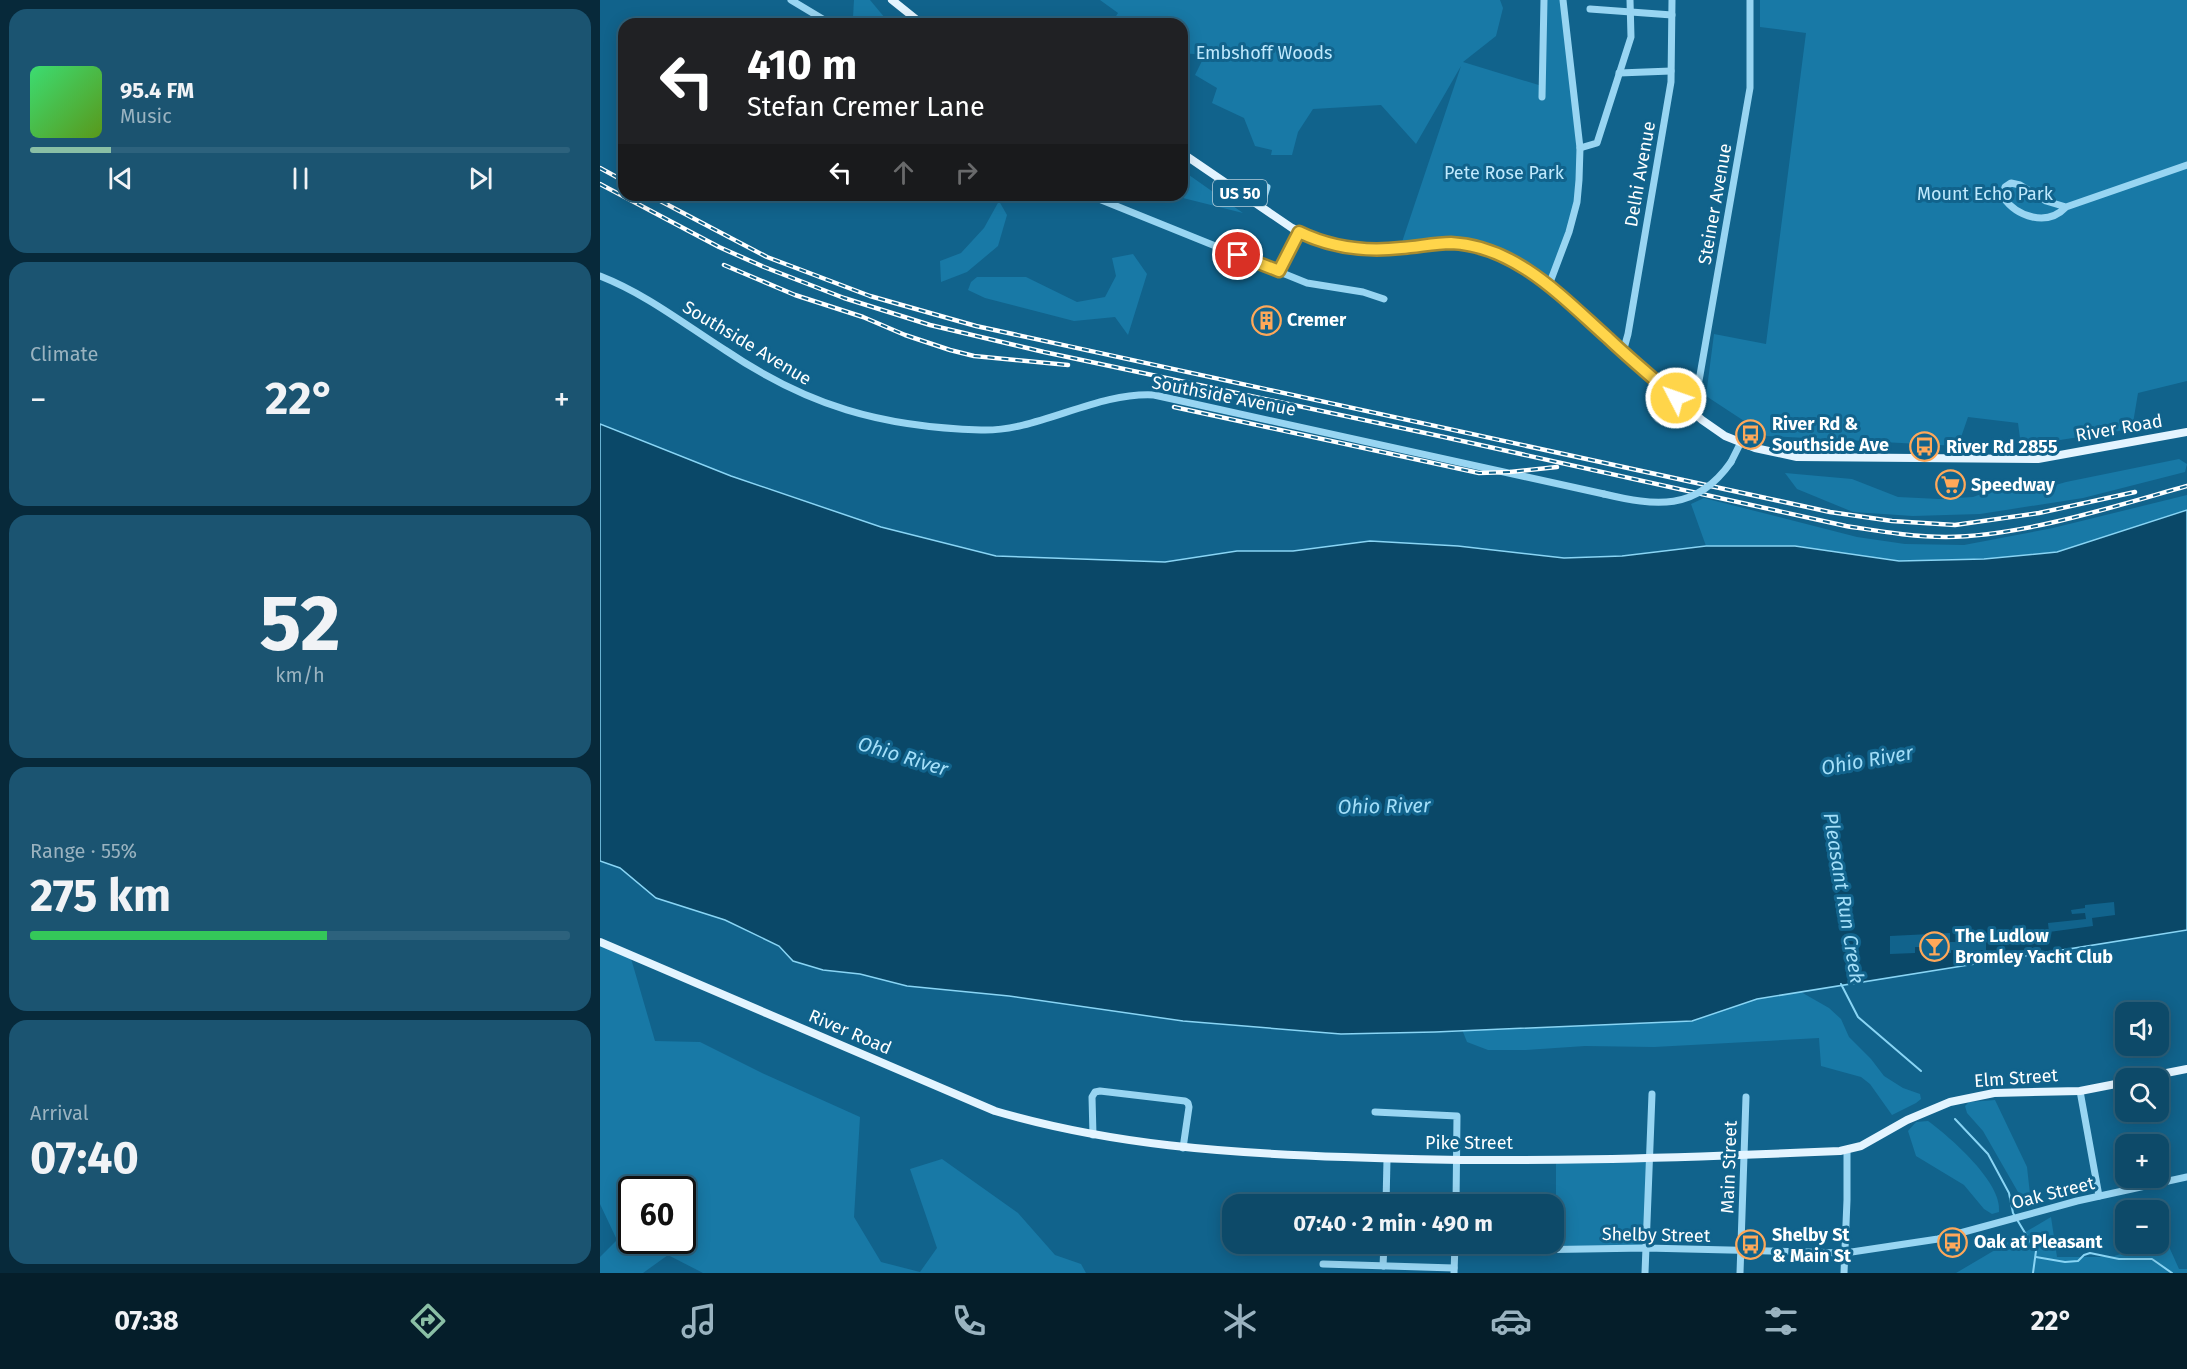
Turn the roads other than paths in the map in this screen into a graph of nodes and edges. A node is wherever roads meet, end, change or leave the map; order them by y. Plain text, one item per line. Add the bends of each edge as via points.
1 (792, 0) edge
2 (892, 0) edge
3 (1544, 0) edge
4 (1563, 0) edge
5 (1630, 0) edge
6 (1672, 0) edge
7 (1750, 0) edge
8 (1590, 9) dead end
9 (1630, 13) junction
10 (1672, 15) junction
11 (821, 18) edge
12 (914, 18) edge
13 (1671, 71) junction
14 (1619, 73) junction
15 (1542, 97) dead end
16 (1580, 148) junction
17 (1188, 157) edge
18 (2187, 165) edge
19 (1267, 187) dead end
20 (1104, 201) edge
21 (1261, 207) junction
22 (2066, 207) junction
23 (1299, 232) junction
24 (1279, 271) junction
25 (600, 276) edge
26 (1549, 285) junction
27 (1384, 299) dead end
28 (1623, 352) junction
29 (1690, 410) junction
30 (2187, 432) edge
31 (1741, 442) junction
32 (600, 942) edge
33 (2187, 1069) edge
34 (2169, 1073) edge
35 (2115, 1084) edge
36 (2080, 1091) junction
37 (1652, 1094) dead end
38 (1746, 1097) dead end
39 (1375, 1112) dead end
40 (1092, 1135) junction
41 (1183, 1148) junction
42 (1847, 1150) junction
43 (1745, 1155) junction
44 (1650, 1158) junction
45 (1388, 1159) junction
46 (1458, 1160) junction
47 (2187, 1177) edge
48 (1386, 1194) edge
49 (1456, 1194) edge
50 (2098, 1197) junction
51 (1928, 1241) joint
52 (1564, 1248) edge
53 (1646, 1248) junction
54 (1741, 1251) junction
55 (1845, 1253) junction
56 (1384, 1254) edge
57 (1455, 1254) edge
58 (1323, 1264) dead end
59 (1383, 1266) junction
60 (1454, 1270) edge
61 (1645, 1273) edge
62 (1740, 1273) edge
63 (1844, 1273) edge

1 - 11 street
2 - 12 main road
3 - 15 street
4 - 16 street
5 - 9 street
6 - 10 street, Delhi Avenue
7 - 29 street, Steiner Avenue via 1750,88 1698,386
8 - 9 street
9 - 10 street
9 - 14 street via 1631,37
10 - 13 street, Delhi Avenue
13 - 14 street
13 - 28 street, Delhi Avenue
14 - 16 street via 1597,143
16 - 26 street via 1577,202
17 - 21 main road, River Road / US 50
18 - 22 street
19 - 21 street
20 - 24 street
21 - 23 main road, River Road / US 50
22 - 22 street via 2046,201 2020,185 2011,183 2005,187 2003,197 2019,213 2044,217
23 - 24 street
23 - 26 main road, River Road / US 50 via 1325,243 1356,248 1400,249 1452,243 1478,248 1512,261
24 - 27 street via 1307,283
25 - 31 street, Southside Avenue, bridge via 640,295 791,389 836,408 895,423 985,431 1128,396 1154,395 1643,503 1677,501 1705,489 1721,476
26 - 28 main road, River Road / US 50
28 - 29 main road, River Road / US 50
29 - 31 main road, River Road / US 50 via 1725,436
30 - 31 main road, River Road / US 50 via 2038,459 2004,460 1797,458
32 - 40 main road, River Road via 995,1112
33 - 34 main road
35 - 36 main road, Elm Street
36 - 42 main road, Elm Street via 1994,1093 1950,1102
36 - 50 street
37 - 44 street
38 - 43 street, Main Street
39 - 46 street via 1457,1116
40 - 41 main road, Pike Street
40 - 41 street via 1095,1092 1185,1101 1189,1107
41 - 45 main road, Pike Street
42 - 43 main road, Pike Street
42 - 55 street
43 - 44 main road, Pike Street
43 - 54 street, Main Street
44 - 46 main road, Pike Street
44 - 53 street
45 - 46 main road, Pike Street
45 - 48 street
46 - 49 street
47 - 50 street, Oak Street
50 - 51 street, Oak Street
51 - 55 street, Shelby Street
52 - 53 street, Shelby Street
53 - 54 street, Shelby Street
53 - 61 street
54 - 55 street, Shelby Street
54 - 62 street, Main Street
55 - 63 street
56 - 59 street
57 - 60 street
58 - 59 street
59 - 60 street

